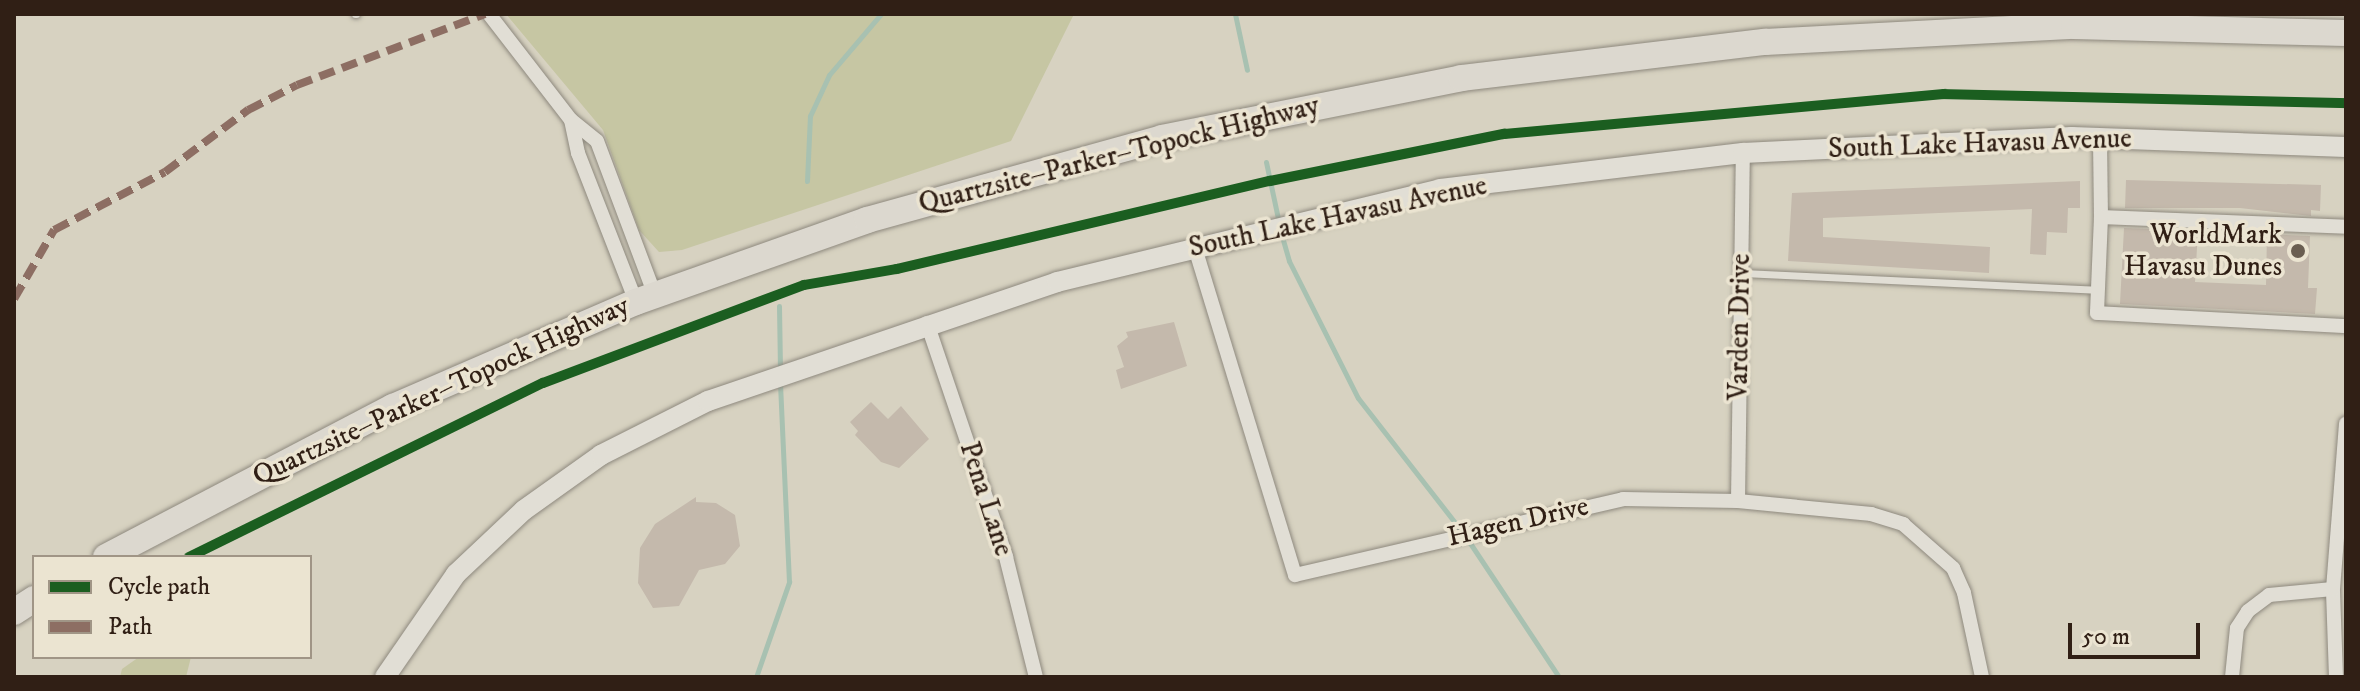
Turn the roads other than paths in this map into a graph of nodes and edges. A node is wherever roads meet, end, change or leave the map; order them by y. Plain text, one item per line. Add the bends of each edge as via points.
1 (489, 14) edge
2 (2346, 33) edge
3 (571, 120) junction
4 (2100, 138) junction
5 (2346, 147) edge
6 (1743, 153) junction
7 (2101, 217) junction
8 (2346, 227) edge
9 (1195, 248) junction
10 (1741, 273) junction
11 (2098, 290) junction
12 (646, 298) junction
13 (927, 323) junction
14 (2346, 326) edge
15 (2346, 424) edge
16 (1738, 501) junction
17 (110, 555) edge
18 (2333, 589) junction
19 (32, 600) edge
20 (14, 612) edge
21 (385, 677) edge
22 (1036, 677) edge
23 (1982, 677) edge
24 (2232, 677) edge
25 (2336, 677) edge

1 - 3 street
2 - 12 highway, Quartzsite–Parker–Topock Highway via 2177,27 1956,30 1663,52 1461,78 1261,115 1063,163 867,220
3 - 12 street via 578,153
3 - 12 street via 597,141
4 - 5 main road, South Lake Havasu Avenue
4 - 6 main road, South Lake Havasu Avenue
4 - 7 street
6 - 9 main road, South Lake Havasu Avenue via 1440,189
6 - 10 street, Varden Drive
7 - 8 street
7 - 11 street
9 - 13 main road, South Lake Havasu Avenue via 1057,282
9 - 16 street, Hagen Drive via 1295,575 1583,505 1623,499
10 - 11 lane
10 - 16 street, Varden Drive
11 - 14 street via 2097,313
12 - 17 highway, Quartzsite–Parker–Topock Highway via 393,407
13 - 21 main road, South Lake Havasu Avenue via 708,401 601,455 524,510 456,574
13 - 22 street, Pena Lane via 1006,557
15 - 18 street
16 - 23 street, Hagen Drive via 1879,516 1926,540 1953,568 1964,593
18 - 24 street via 2269,595 2248,611 2237,628
18 - 25 street
19 - 20 highway

